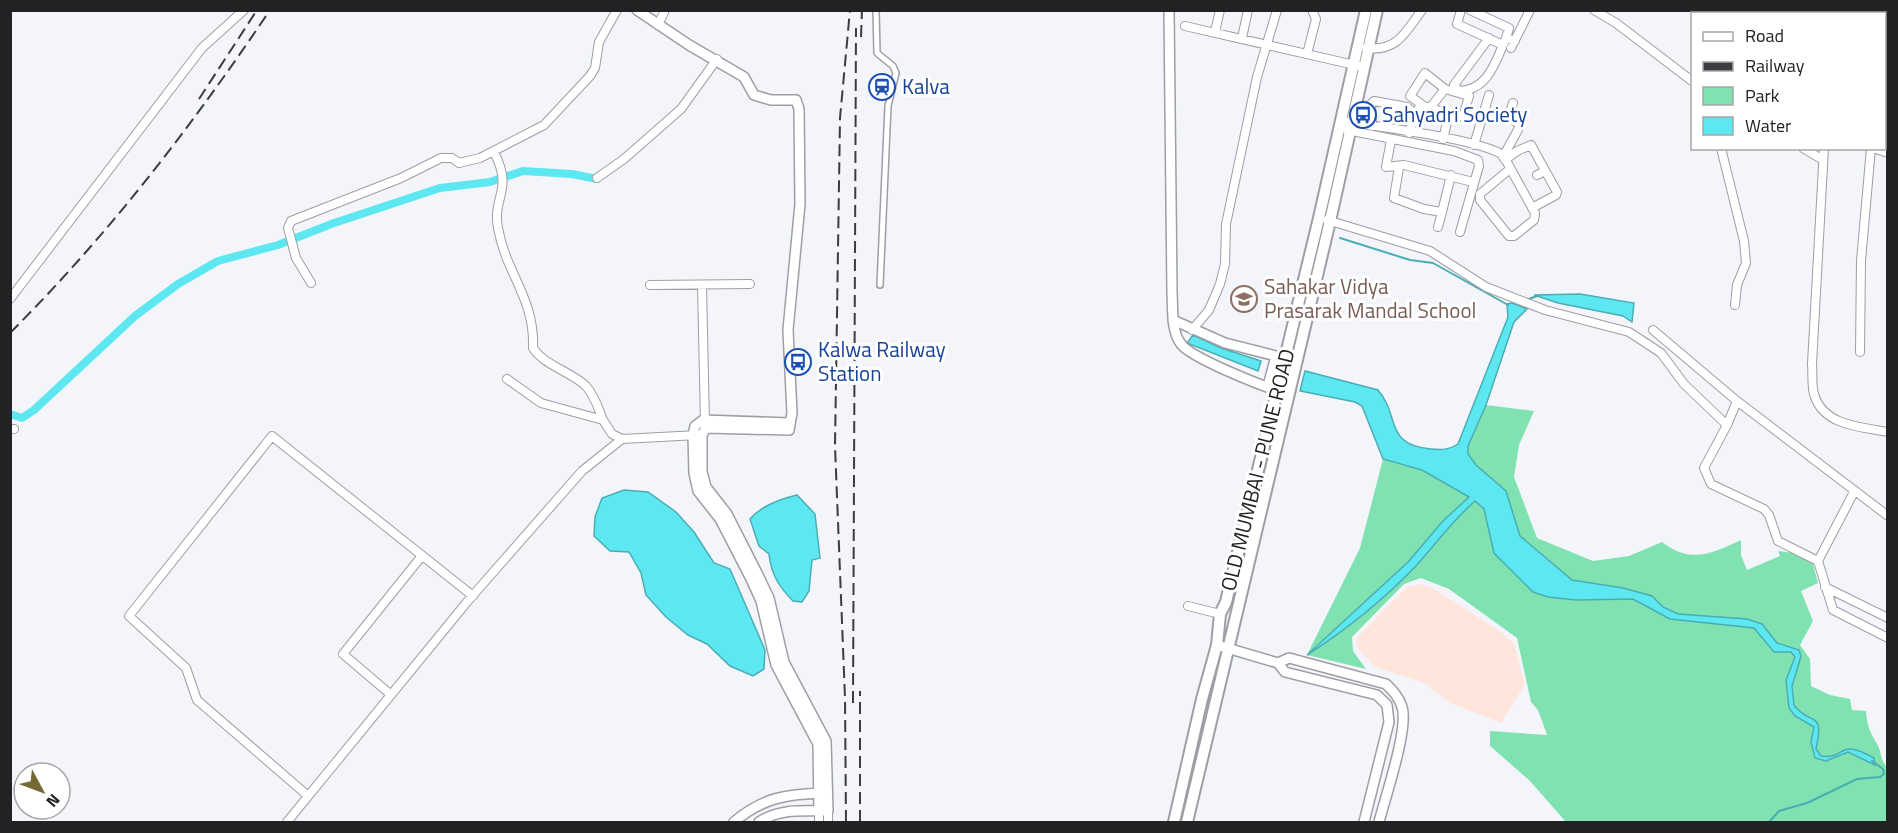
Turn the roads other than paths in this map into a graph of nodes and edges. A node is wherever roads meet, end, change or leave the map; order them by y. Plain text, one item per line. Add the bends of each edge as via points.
1 (244, 10) edge
2 (617, 10) edge
3 (637, 10) edge
4 (665, 10) edge
5 (876, 10) edge
6 (1169, 10) edge
7 (1220, 10) edge
8 (1248, 10) edge
9 (1277, 10) edge
10 (1312, 10) edge
11 (1366, 10) edge
12 (1377, 10) edge
13 (1422, 10) edge
14 (1461, 10) edge
15 (1470, 10) edge
16 (1530, 10) edge
17 (1594, 10) edge
18 (658, 25) junction
19 (1185, 26) dead end
20 (1215, 32) junction
21 (1242, 38) junction
22 (1489, 38) junction
23 (1509, 43) junction
24 (1269, 44) junction
25 (1363, 47) junction
26 (1307, 54) junction
27 (717, 59) junction
28 (1358, 66) junction
29 (1464, 72) junction
30 (1691, 80) edge
31 (1481, 83) junction
32 (1445, 89) junction
33 (1489, 95) dead end
34 (1513, 103) dead end
35 (1426, 106) junction
36 (1415, 114) junction
37 (1449, 114) junction
38 (1472, 118) junction
39 (1346, 126) junction
40 (1372, 126) junction
41 (1409, 133) junction
42 (1443, 139) junction
43 (1391, 140) junction
44 (1474, 145) junction
45 (1721, 150) edge
46 (1807, 150) edge
47 (1824, 150) edge
48 (1872, 150) edge
49 (494, 152) junction
50 (1504, 159) junction
51 (1823, 159) junction
52 (1399, 166) junction
53 (1510, 169) junction
54 (1545, 171) junction
55 (1451, 175) junction
56 (1537, 175) dead end
57 (597, 178) dead end
58 (1473, 182) junction
59 (1532, 208) junction
60 (1442, 212) junction
61 (1325, 220) junction
62 (1438, 227) dead end
63 (1460, 232) dead end
64 (312, 283) dead end
65 (750, 284) dead end
66 (650, 285) dead end
67 (702, 285) junction
68 (880, 285) dead end
69 (10, 299) edge
70 (1736, 304) dead end
71 (1173, 320) junction
72 (1192, 330) junction
73 (1653, 330) dead end
74 (1288, 348) junction
75 (1860, 352) dead end
76 (1276, 356) junction
77 (507, 379) dead end
78 (1278, 390) junction
79 (1737, 400) junction
80 (603, 420) junction
81 (1727, 425) junction
82 (701, 430) junction
83 (1887, 432) edge
84 (622, 439) junction
85 (1854, 492) junction
86 (1887, 516) edge
87 (421, 556) junction
88 (1818, 561) junction
89 (1825, 587) junction
90 (473, 596) junction
91 (1188, 606) dead end
92 (1220, 614) junction
93 (1887, 618) edge
94 (1887, 638) edge
95 (1217, 645) junction
96 (1229, 649) junction
97 (1278, 663) junction
98 (390, 694) junction
99 (1389, 718) junction
100 (1403, 721) junction
101 (824, 793) junction
102 (1182, 793) junction
103 (307, 795) junction
104 (1194, 796) junction
105 (823, 811) junction
106 (287, 822) edge
107 (734, 822) edge
108 (759, 822) edge
109 (819, 822) edge
110 (828, 822) edge
111 (1174, 822) edge
112 (1187, 822) edge
113 (1364, 822) edge
114 (1378, 822) edge

1 - 69 street via 202,48
2 - 49 street via 599,42 590,76 544,125
3 - 18 street
4 - 18 street
5 - 68 street via 877,53 896,73 888,106
6 - 71 street
7 - 20 street
8 - 21 street
9 - 24 street
10 - 26 street via 1316,19
11 - 25 main road, OLD MUMBAI - PUNE ROAD
12 - 25 main road, OLD MUMBAI - PUNE ROAD
13 - 25 street via 1393,46 1381,50
14 - 22 street via 1457,24
15 - 23 street via 1509,28
16 - 23 street
17 - 30 street
18 - 27 street
19 - 20 street
20 - 21 street
21 - 24 street
22 - 23 street
22 - 29 street
23 - 31 street
24 - 26 street
24 - 72 street via 1257,77 1226,224 1220,284 1209,310
25 - 28 main road, OLD MUMBAI - PUNE ROAD
26 - 28 street
27 - 57 street via 681,110
27 - 82 street via 744,77 754,95 796,100 799,109 800,204 788,330 792,413 789,427
28 - 39 main road, OLD MUMBAI - PUNE ROAD
29 - 31 street
29 - 31 street via 1454,85 1459,92
32 - 35 street
32 - 35 street via 1425,73 1409,94
32 - 38 street via 1469,96
33 - 38 street
34 - 50 street via 1509,115 1520,126
35 - 36 street
35 - 37 street
36 - 40 street via 1407,107 1374,101
36 - 41 street
37 - 38 street
37 - 42 street
38 - 44 street
39 - 40 street
39 - 43 street
39 - 61 main road, OLD MUMBAI - PUNE ROAD
40 - 41 street
41 - 42 street
42 - 44 street
43 - 52 street via 1385,163
43 - 58 street via 1475,157 1479,166
44 - 50 street via 1495,150
45 - 70 street via 1744,241 1746,263 1737,285
46 - 51 street
47 - 51 street
48 - 75 street via 1861,261
49 - 64 street via 459,163 441,158 401,178 295,219 289,224 292,244
49 - 80 street via 502,167 504,184 497,225 501,244 529,308 534,326 533,348 543,359 586,386 595,397
50 - 53 street
50 - 54 street via 1531,145
51 - 83 street via 1812,364 1814,397 1828,416 1838,422
52 - 55 street
52 - 60 street via 1394,198
53 - 59 street
53 - 59 street via 1480,194 1480,200 1509,236 1534,220
54 - 56 street
54 - 59 street via 1556,195
55 - 58 street
55 - 60 street
58 - 63 street
60 - 62 street
61 - 74 main road, OLD MUMBAI - PUNE ROAD
61 - 78 main road, OLD MUMBAI - PUNE ROAD
61 - 81 street via 1431,251 1475,281 1512,298 1629,332 1661,353 1684,384
65 - 67 street
66 - 67 street
67 - 82 street
71 - 72 street
71 - 78 street via 1179,342 1189,352
72 - 76 street
73 - 79 street
74 - 76 street
74 - 78 main road, OLD MUMBAI - PUNE ROAD
76 - 78 street
77 - 80 street via 541,403
78 - 92 main road, OLD MUMBAI - PUNE ROAD
78 - 96 main road, OLD MUMBAI - PUNE ROAD
79 - 81 street
79 - 85 street
80 - 84 street via 612,434
81 - 88 street via 1704,468 1706,477 1721,490 1764,509 1778,541
82 - 84 street
82 - 101 street via 705,487 727,514 769,598 784,663 815,730 826,741
84 - 90 street via 582,471
85 - 86 street
85 - 88 street
87 - 90 street
87 - 98 street via 343,654
87 - 103 street via 272,436 129,616 186,668 197,700
88 - 89 street
89 - 93 street
89 - 94 street via 1833,610
90 - 98 street
91 - 92 street
92 - 95 main road, OLD MUMBAI - PUNE ROAD
95 - 96 street
95 - 102 main road, OLD MUMBAI - PUNE ROAD
96 - 97 street
96 - 104 main road, OLD MUMBAI - PUNE ROAD
97 - 99 street via 1285,672 1377,695 1388,705
97 - 100 street via 1288,658 1386,684 1397,695
98 - 103 street
99 - 100 street
99 - 113 street
100 - 114 street
101 - 105 street
101 - 107 street via 773,798 752,807
102 - 104 main road
102 - 111 main road, OLD MUMBAI - PUNE ROAD
103 - 106 street
104 - 112 main road, OLD MUMBAI - PUNE ROAD
105 - 108 street via 772,813
105 - 109 street
105 - 110 street

